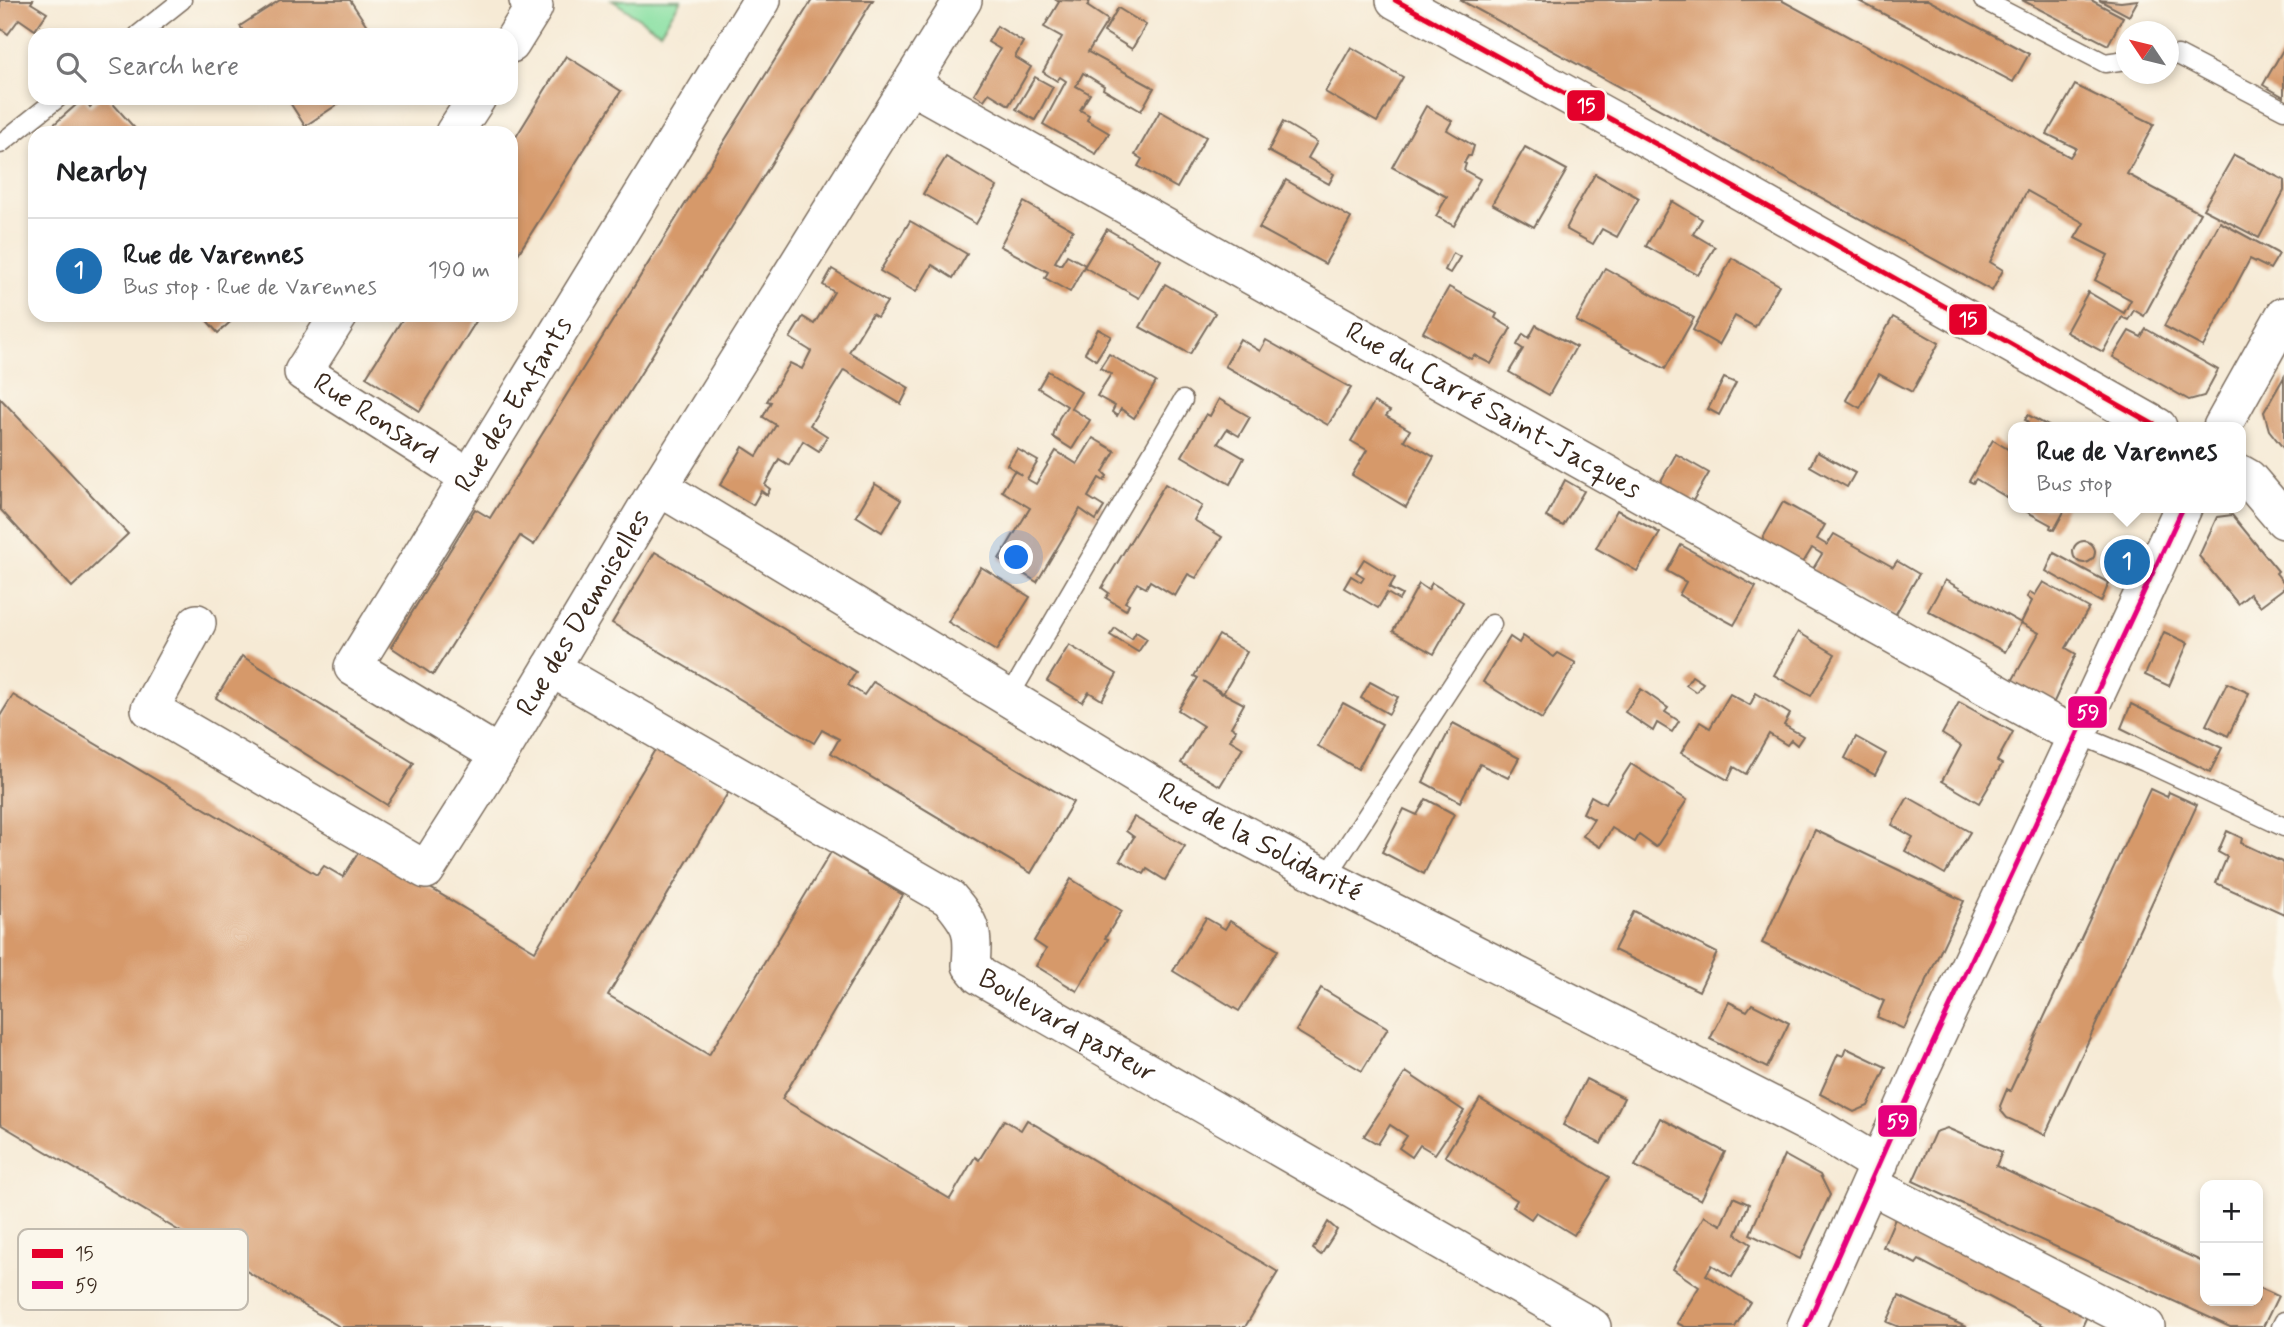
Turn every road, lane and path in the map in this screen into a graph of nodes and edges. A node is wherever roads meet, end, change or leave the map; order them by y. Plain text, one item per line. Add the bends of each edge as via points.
1 (182, 0) edge
2 (528, 0) edge
3 (762, 0) edge
4 (963, 0) edge
5 (1395, 0) edge
6 (1983, 0) edge
7 (147, 28) edge
8 (518, 33) edge
9 (2179, 56) edge
10 (2116, 61) edge
11 (911, 85) junction
12 (49, 105) edge
13 (472, 105) edge
14 (2284, 110) edge
15 (459, 126) edge
16 (0, 144) edge
17 (2284, 316) edge
18 (335, 322) edge
19 (1183, 400) dead end
20 (2149, 422) edge
21 (2225, 422) edge
22 (2246, 477) edge
23 (470, 478) junction
24 (659, 487) junction
25 (2181, 513) edge
26 (2284, 520) edge
27 (197, 623) dead end
28 (1492, 624) dead end
29 (551, 668) junction
30 (1009, 697) junction
31 (2077, 734) junction
32 (499, 755) junction
33 (2284, 827) edge
34 (1326, 878) junction
35 (1874, 1175) junction
36 (2284, 1321) edge
37 (1592, 1327) edge
38 (1806, 1327) edge
39 (2146, 1327) edge
40 (2281, 1327) edge

1 - 7 lane
2 - 8 street via 534,7
3 - 23 street, Rue des Enfants
4 - 11 street, Rue des Demoiselles
5 - 20 street
6 - 10 lane via 2105,62
9 - 14 lane
11 - 24 street, Rue des Demoiselles
11 - 31 street, Rue du Carré Saint-Jacques via 2041,718
12 - 16 lane
13 - 15 street
17 - 21 street
18 - 23 street, Rue Ronsard via 303,372
19 - 30 lane
22 - 26 street
23 - 32 street, Rue des Enfants via 354,667
24 - 29 street, Rue des Demoiselles
24 - 30 street, Rue de la Solidarité
25 - 31 street
27 - 32 street, Rue des Demoiselles via 150,709 426,870
28 - 34 lane
29 - 32 street, Rue des Demoiselles
29 - 37 street, Boulevard pasteur via 949,898 968,920 974,940 971,965 979,976
30 - 34 street, Rue de la Solidarité via 1166,793
31 - 33 lane
31 - 35 street
34 - 35 street, Rue de la Solidarité via 1823,1131
35 - 38 street
35 - 39 street, Rue de la Solidarité
36 - 40 lane

